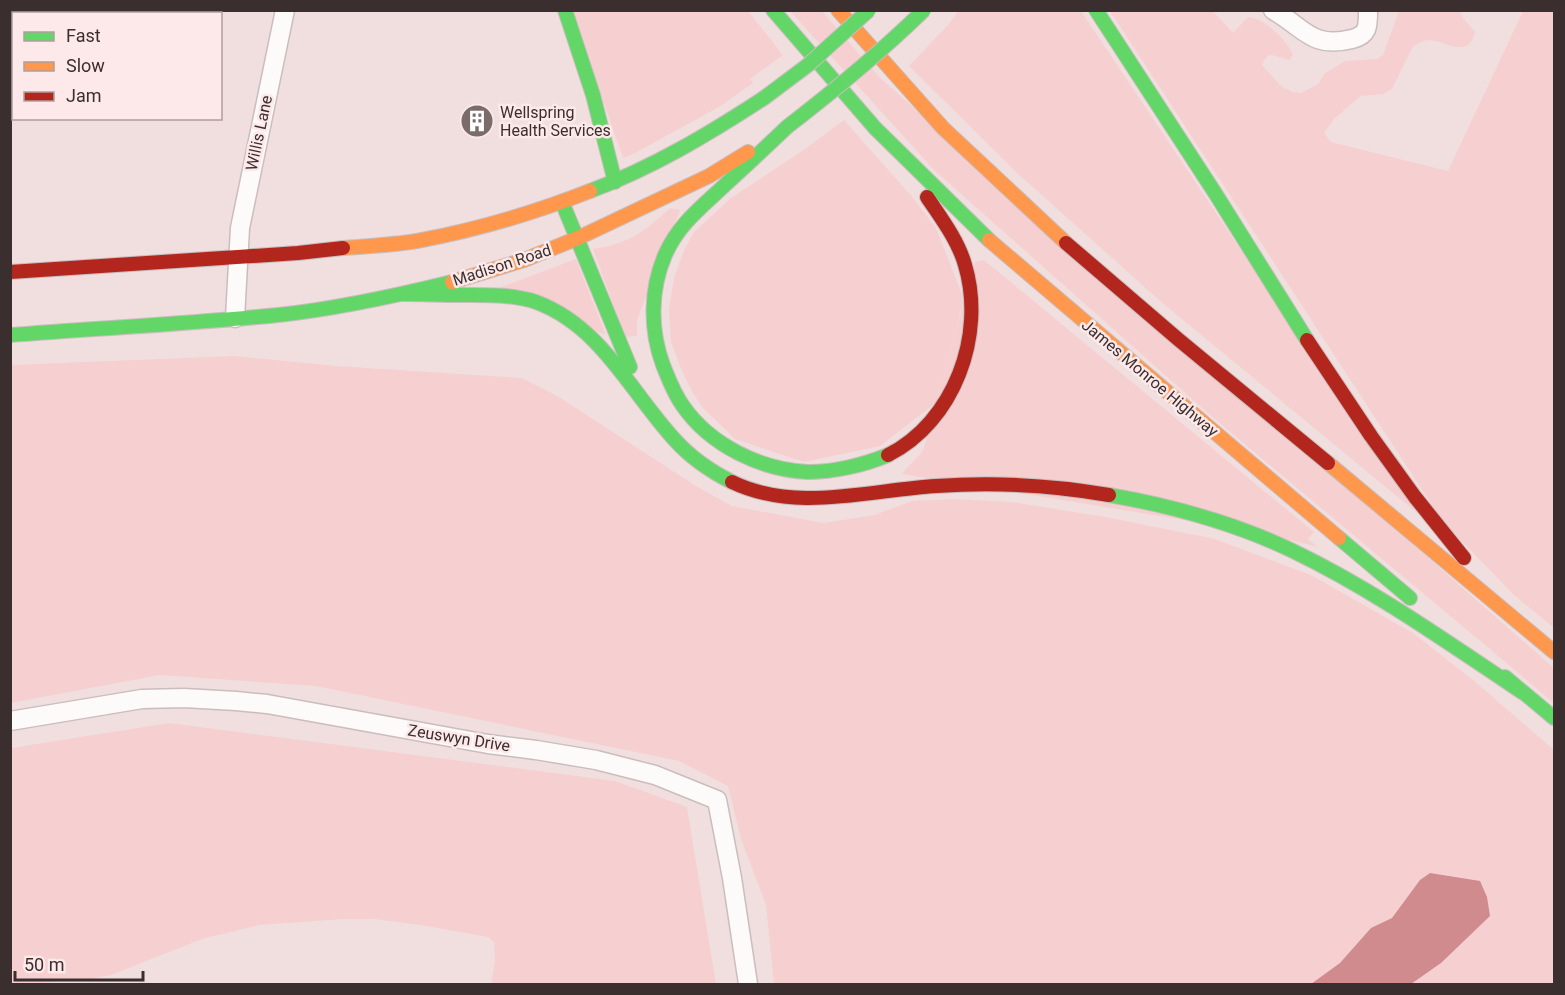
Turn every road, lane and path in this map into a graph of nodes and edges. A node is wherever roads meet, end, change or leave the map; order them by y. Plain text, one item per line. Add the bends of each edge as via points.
1 (285, 10) edge
2 (565, 10) edge
3 (773, 10) edge
4 (838, 10) edge
5 (869, 10) edge
6 (924, 10) edge
7 (1096, 10) edge
8 (1273, 10) edge
9 (1368, 10) edge
10 (788, 127) junction
11 (899, 152) junction
12 (615, 182) junction
13 (562, 202) junction
14 (578, 238) junction
15 (237, 256) junction
16 (10, 272) edge
17 (404, 294) junction
18 (235, 318) junction
19 (10, 335) edge
20 (649, 406) junction
21 (1554, 652) edge
22 (1522, 692) junction
23 (1554, 718) edge
24 (10, 721) edge
25 (748, 984) edge

1 - 15 street, Willis Lane via 243,207
2 - 12 main road via 597,109
3 - 11 main road, James Monroe Highway
4 - 21 main road via 943,128 1063,240
5 - 12 main road, bridge via 764,98 678,150
6 - 10 main road, Madison Road, bridge via 841,86
7 - 21 main road via 1285,306 1408,488 1456,550
8 - 9 street via 1312,37 1336,43 1365,33
10 - 11 main road via 682,225 660,269 653,319 655,344 672,388 686,411 726,447 783,469 821,471 856,466 901,448 934,417 957,377 970,326 967,272 960,251
10 - 14 main road, Madison Road via 709,176
11 - 22 main road, James Monroe Highway via 1002,252
12 - 13 main road
13 - 14 main road
13 - 15 main road via 506,220 415,241
14 - 17 main road, Madison Road via 466,279
14 - 20 main road
15 - 16 main road
15 - 18 street, Willis Lane
17 - 18 main road, Madison Road via 334,308
17 - 20 main road via 508,296 536,302 557,312 599,345
18 - 19 main road, Madison Road
20 - 22 main road via 667,432 696,459 714,472 763,494 820,498 945,486 1059,488 1125,498 1238,528 1325,566 1364,588
22 - 23 main road, James Monroe Highway
24 - 25 street, Zeuswyn Drive via 142,699 236,701 596,760 655,775 717,800

